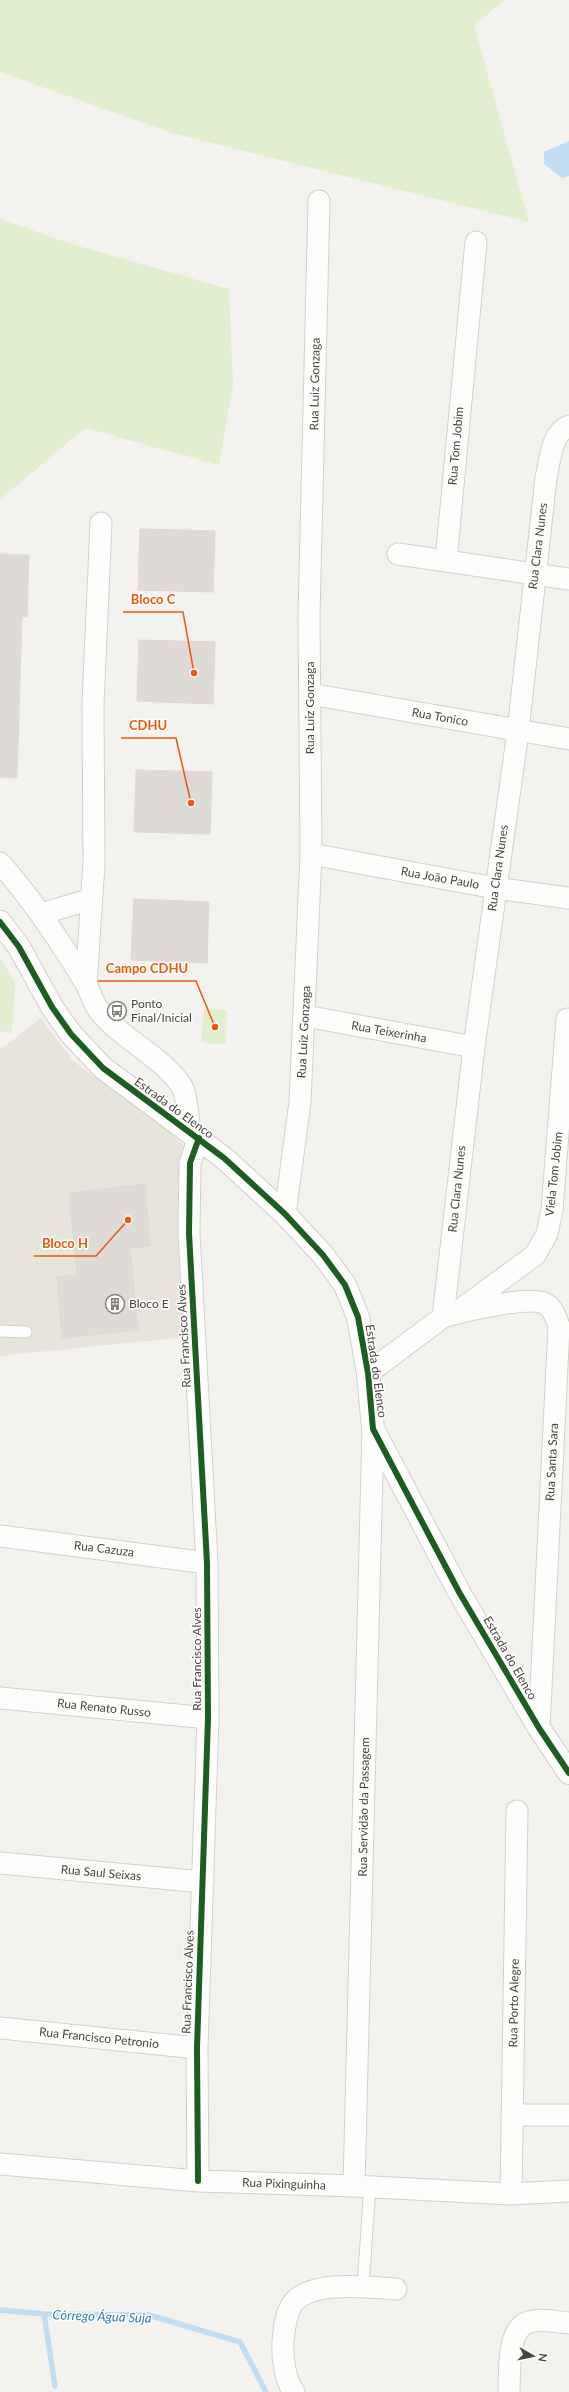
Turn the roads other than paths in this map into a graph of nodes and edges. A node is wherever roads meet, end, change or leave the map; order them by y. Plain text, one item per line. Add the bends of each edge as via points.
1 (319, 201) dead end
2 (476, 242) dead end
3 (569, 426) edge
4 (101, 523) dead end
5 (398, 554) dead end
6 (446, 560) junction
7 (535, 574) junction
8 (569, 579) edge
9 (310, 694) junction
10 (518, 731) junction
11 (569, 739) edge
12 (311, 854) junction
13 (0, 863) edge
14 (495, 888) junction
15 (569, 898) edge
16 (91, 899) junction
17 (40, 914) junction
18 (0, 922) edge
19 (86, 984) junction
20 (305, 1016) junction
21 (567, 1019) dead end
22 (474, 1047) junction
23 (194, 1135) junction
24 (284, 1214) junction
25 (450, 1314) junction
26 (0, 1332) edge
27 (26, 1332) dead end
28 (368, 1373) junction
29 (373, 1429) junction
30 (0, 1536) edge
31 (207, 1562) junction
32 (0, 1698) edge
33 (208, 1718) junction
34 (539, 1728) junction
35 (569, 1773) edge
36 (517, 1811) dead end
37 (0, 1864) edge
38 (203, 1882) junction
39 (0, 2028) edge
40 (197, 2048) junction
41 (513, 2115) junction
42 (569, 2115) edge
43 (0, 2164) edge
44 (198, 2181) junction
45 (362, 2186) junction
46 (569, 2191) edge
47 (511, 2194) junction
48 (362, 2286) junction
49 (396, 2289) dead end
50 (569, 2323) edge
51 (294, 2392) edge
52 (509, 2392) edge

1 - 9 street, Rua Luiz Gonzaga via 309,616
2 - 6 street, Rua Tom Jobim
3 - 7 street, Rua Clara Nunes via 563,428 554,442 551,455
4 - 16 street via 93,704 95,830
5 - 6 street
6 - 7 street
7 - 8 street
7 - 10 street, Rua Clara Nunes
9 - 10 street, Rua Tonico
9 - 12 street, Rua Luiz Gonzaga
10 - 11 street, Rua Tonico
10 - 14 street, Rua Clara Nunes
12 - 14 street, Rua João Paulo
12 - 20 street, Rua Luiz Gonzaga
13 - 17 street
14 - 15 street, Rua João Paulo
14 - 22 street, Rua Clara Nunes
16 - 17 street
16 - 19 street
17 - 19 street
18 - 23 street, Estrada do Elenco via 19,948 52,1007 71,1034 103,1068
19 - 23 street via 100,1012 183,1086
20 - 22 street, Rua Teixerinha
20 - 24 street, Rua Luiz Gonzaga via 300,1102
21 - 25 street, Viela Tom Jobim via 552,1210 547,1234 535,1255
22 - 25 street, Rua Clara Nunes
23 - 24 street, Estrada do Elenco via 224,1158
23 - 31 street, Rua Francisco Alves via 190,1163 189,1233
24 - 28 street, Estrada do Elenco via 323,1255 345,1285 358,1317
25 - 28 street, Viela Tom Jobim
25 - 34 street, Rua Santa Sara via 532,1300 545,1304 554,1311 558,1326
26 - 27 lane
28 - 29 street, Estrada do Elenco
29 - 34 street, Estrada do Elenco via 459,1592
29 - 45 street, Rua Servidão da Passagem
30 - 31 street, Rua Cazuza
31 - 33 street, Rua Francisco Alves
32 - 33 street, Rua Renato Russo
33 - 38 street, Rua Francisco Alves
34 - 35 street, Estrada do Elenco
36 - 41 street, Rua Porto Alegre
37 - 38 street, Rua Saul Seixas
38 - 40 street, Rua Francisco Alves
39 - 40 street, Rua Francisco Petronio
40 - 44 street, Rua Francisco Alves
41 - 42 street
41 - 47 street, Rua Porto Alegre
43 - 44 street, Rua Pixinguinha
44 - 45 street, Rua Pixinguinha
45 - 47 street, Rua Pixinguinha
45 - 48 lane
46 - 47 street, Rua Pixinguinha
48 - 49 street
48 - 51 street via 323,2288 303,2295 291,2306 285,2322 283,2349 289,2386
50 - 52 street via 539,2320 527,2322 519,2330 510,2348

